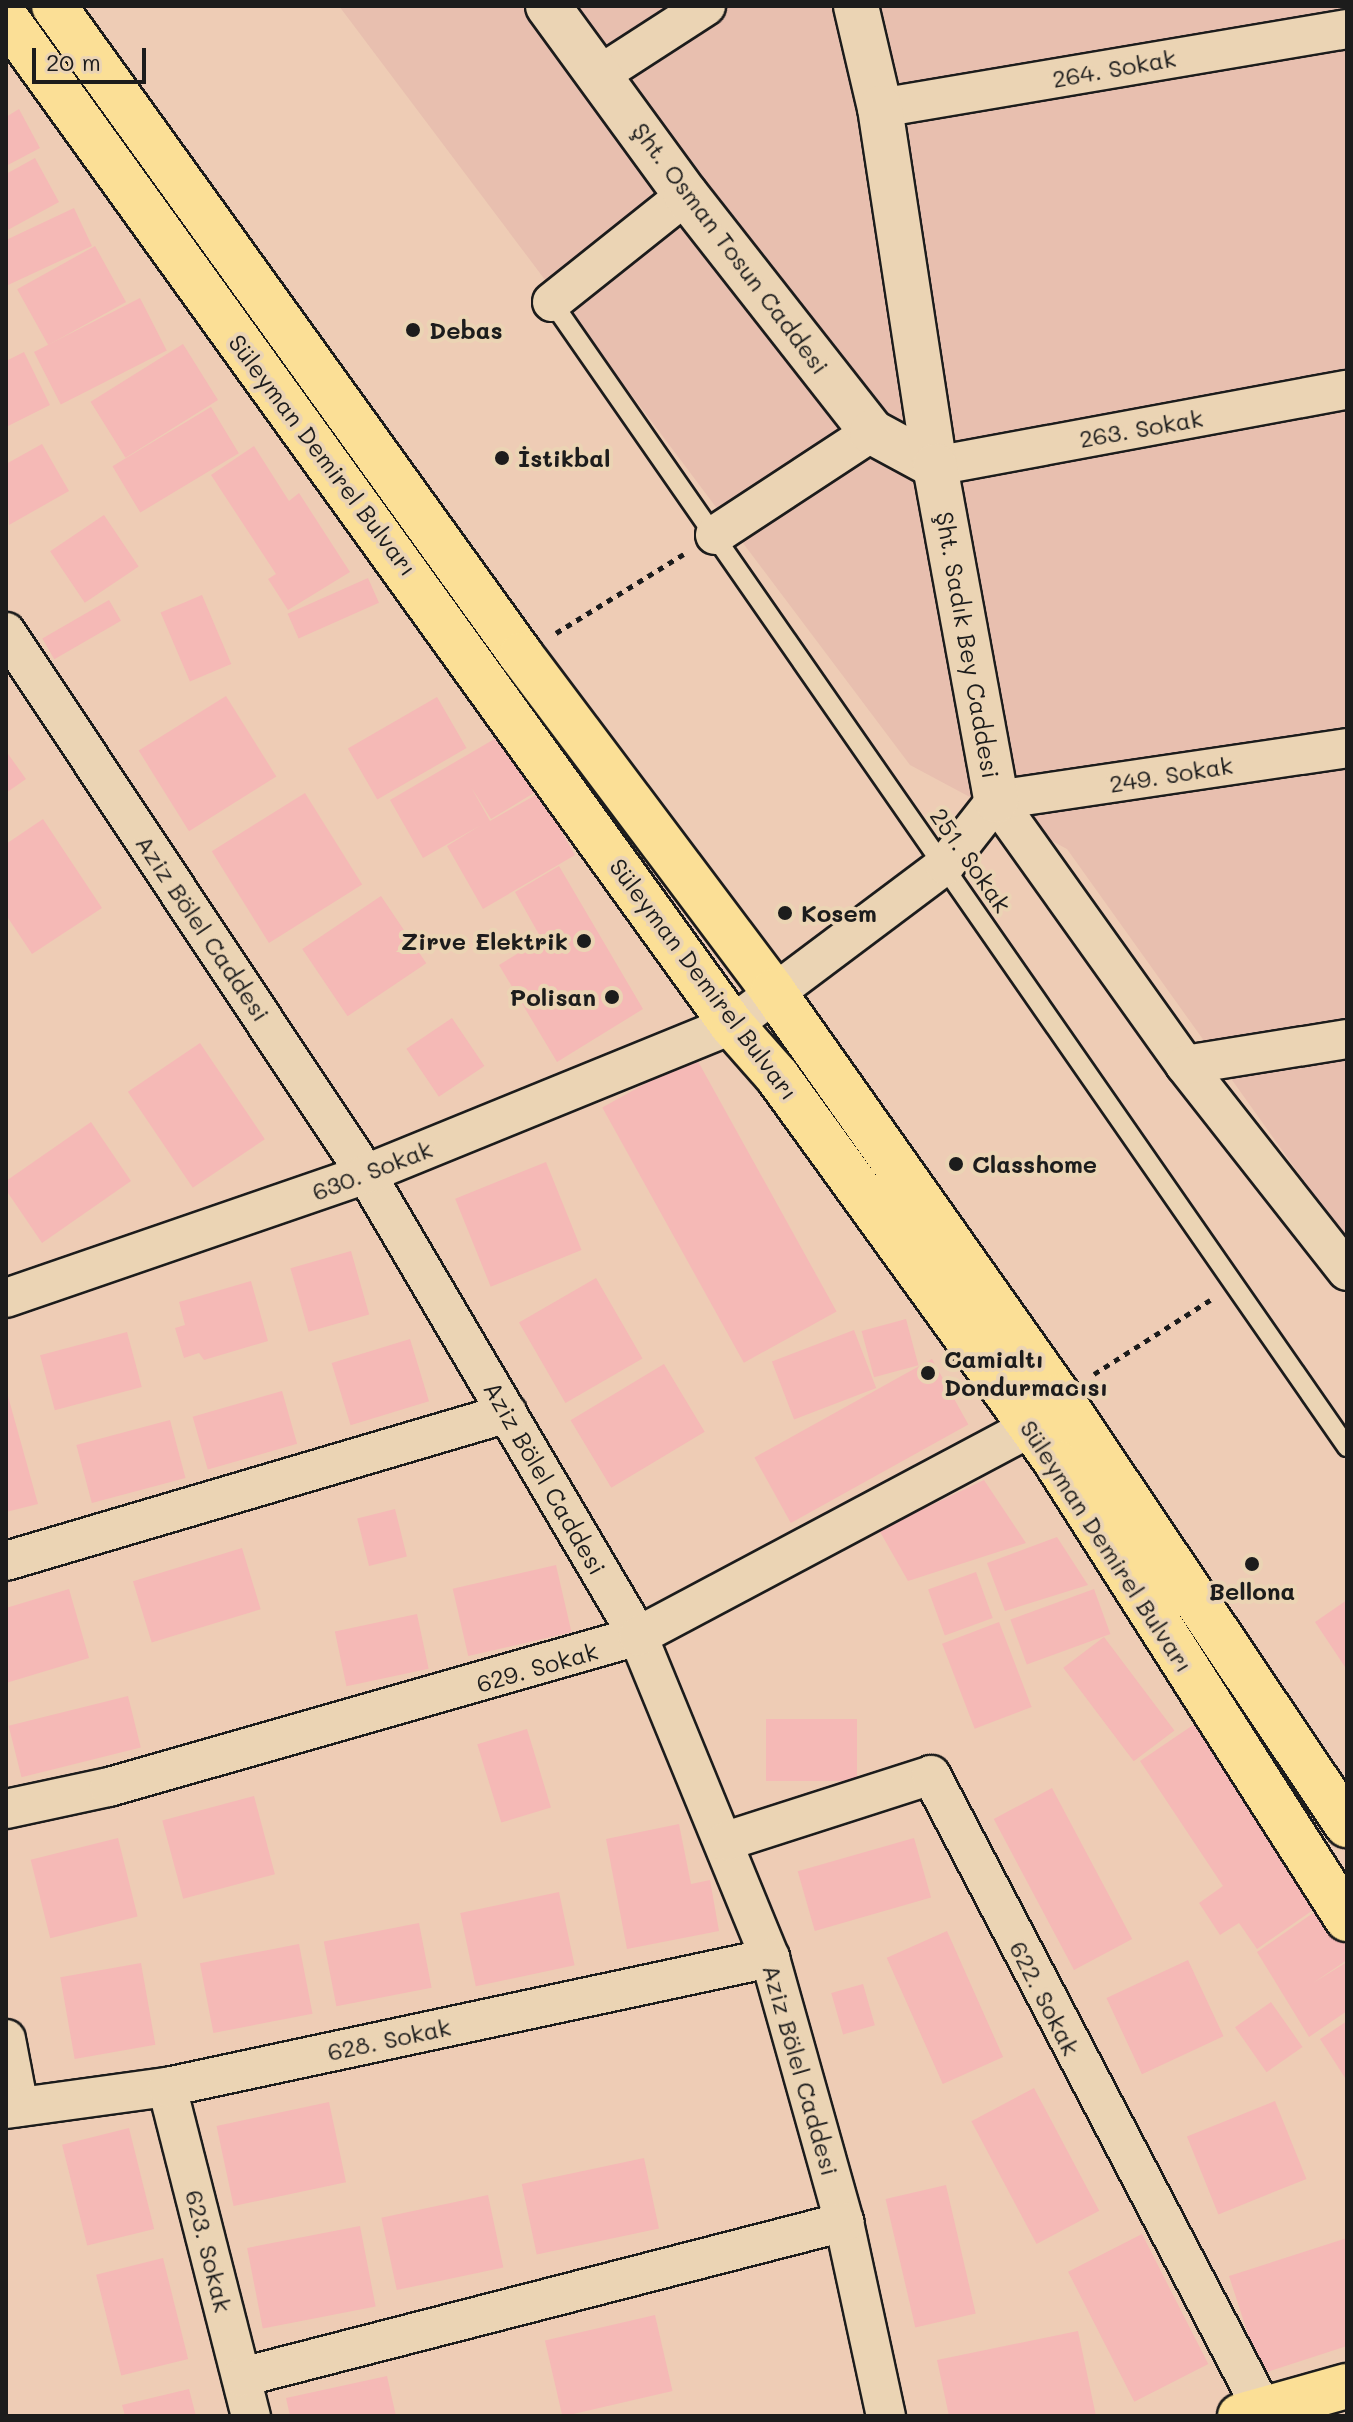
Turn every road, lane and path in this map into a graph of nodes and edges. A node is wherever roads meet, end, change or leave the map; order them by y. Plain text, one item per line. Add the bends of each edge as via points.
1 (548, 6) edge
2 (706, 6) edge
3 (856, 6) edge
4 (66, 10) edge
5 (6, 18) edge
6 (1347, 29) edge
7 (19, 62) edge
8 (601, 74) junction
9 (880, 108) junction
10 (686, 195) junction
11 (552, 302) joint
12 (1347, 390) edge
13 (872, 432) junction
14 (935, 466) junction
15 (715, 535) junction
16 (6, 632) edge
17 (521, 655) junction
18 (1347, 748) edge
19 (996, 800) junction
20 (945, 865) junction
21 (773, 991) junction
22 (732, 1025) junction
23 (1347, 1039) edge
24 (1185, 1065) junction
25 (366, 1174) junction
26 (1347, 1271) edge
27 (1235, 1284) junction
28 (6, 1298) edge
29 (1059, 1396) junction
30 (508, 1413) junction
31 (1030, 1428) junction
32 (1347, 1447) edge
33 (6, 1561) edge
34 (638, 1636) junction
35 (6, 1809) edge
36 (1347, 1825) edge
37 (726, 1841) junction
38 (1347, 1919) edge
39 (770, 1958) junction
40 (6, 2039) edge
41 (167, 2087) junction
42 (12, 2108) edge
43 (844, 2222) junction
44 (242, 2377) junction
45 (1347, 2386) edge
46 (1252, 2413) edge
47 (251, 2416) edge
48 (886, 2416) edge

1 - 8 street, Şht. Osman Tosun Caddesi
2 - 8 street
3 - 9 street, Şht. Sadık Bey Caddesi
4 - 7 street
4 - 17 main road, Süleyman Demirel Bulvarı
5 - 7 main road, Süleyman Demirel Bulvarı
6 - 9 street, 264. Sokak
7 - 22 main road, Süleyman Demirel Bulvarı via 411,574
8 - 10 street, Şht. Osman Tosun Caddesi
9 - 14 street, Şht. Sadık Bey Caddesi
10 - 11 street
10 - 13 street, Şht. Osman Tosun Caddesi
11 - 15 lane, 251. Sokak
12 - 14 street, 263. Sokak
13 - 14 street, Şht. Osman Tosun Caddesi
13 - 15 street
14 - 19 street, Şht. Sadık Bey Caddesi
15 - 17 path
15 - 20 lane, 251. Sokak
16 - 25 street, Aziz Bölel Caddesi
17 - 21 main road, Süleyman Demirel Bulvarı
18 - 19 street, 249. Sokak
19 - 20 street, 630. Sokak
19 - 24 street, Şht. Sadık Bey Caddesi
20 - 21 street, 630. Sokak
20 - 27 lane, 251. Sokak
21 - 22 street, 630. Sokak
21 - 29 main road, Süleyman Demirel Bulvarı
22 - 25 street, 630. Sokak
22 - 31 main road, Süleyman Demirel Bulvarı via 777,1076
23 - 24 street
24 - 26 street, Şht. Sadık Bey Caddesi
25 - 28 street, 630. Sokak
25 - 30 street, Aziz Bölel Caddesi
27 - 29 path
27 - 32 lane, 251. Sokak
29 - 36 main road, Süleyman Demirel Bulvarı
30 - 33 street
30 - 34 street, Aziz Bölel Caddesi
31 - 34 street, 629. Sokak
31 - 38 main road, Süleyman Demirel Bulvarı
34 - 35 street, 629. Sokak via 109,1787
34 - 37 street, Aziz Bölel Caddesi
37 - 39 street, Aziz Bölel Caddesi
37 - 46 street, 622. Sokak via 931,1775
39 - 41 street, 628. Sokak
39 - 43 street, Aziz Bölel Caddesi
40 - 42 street
41 - 42 street, 628. Sokak
41 - 44 street, 623. Sokak
43 - 44 street
43 - 48 street, Aziz Bölel Caddesi
44 - 47 street, 623. Sokak
45 - 46 main road

